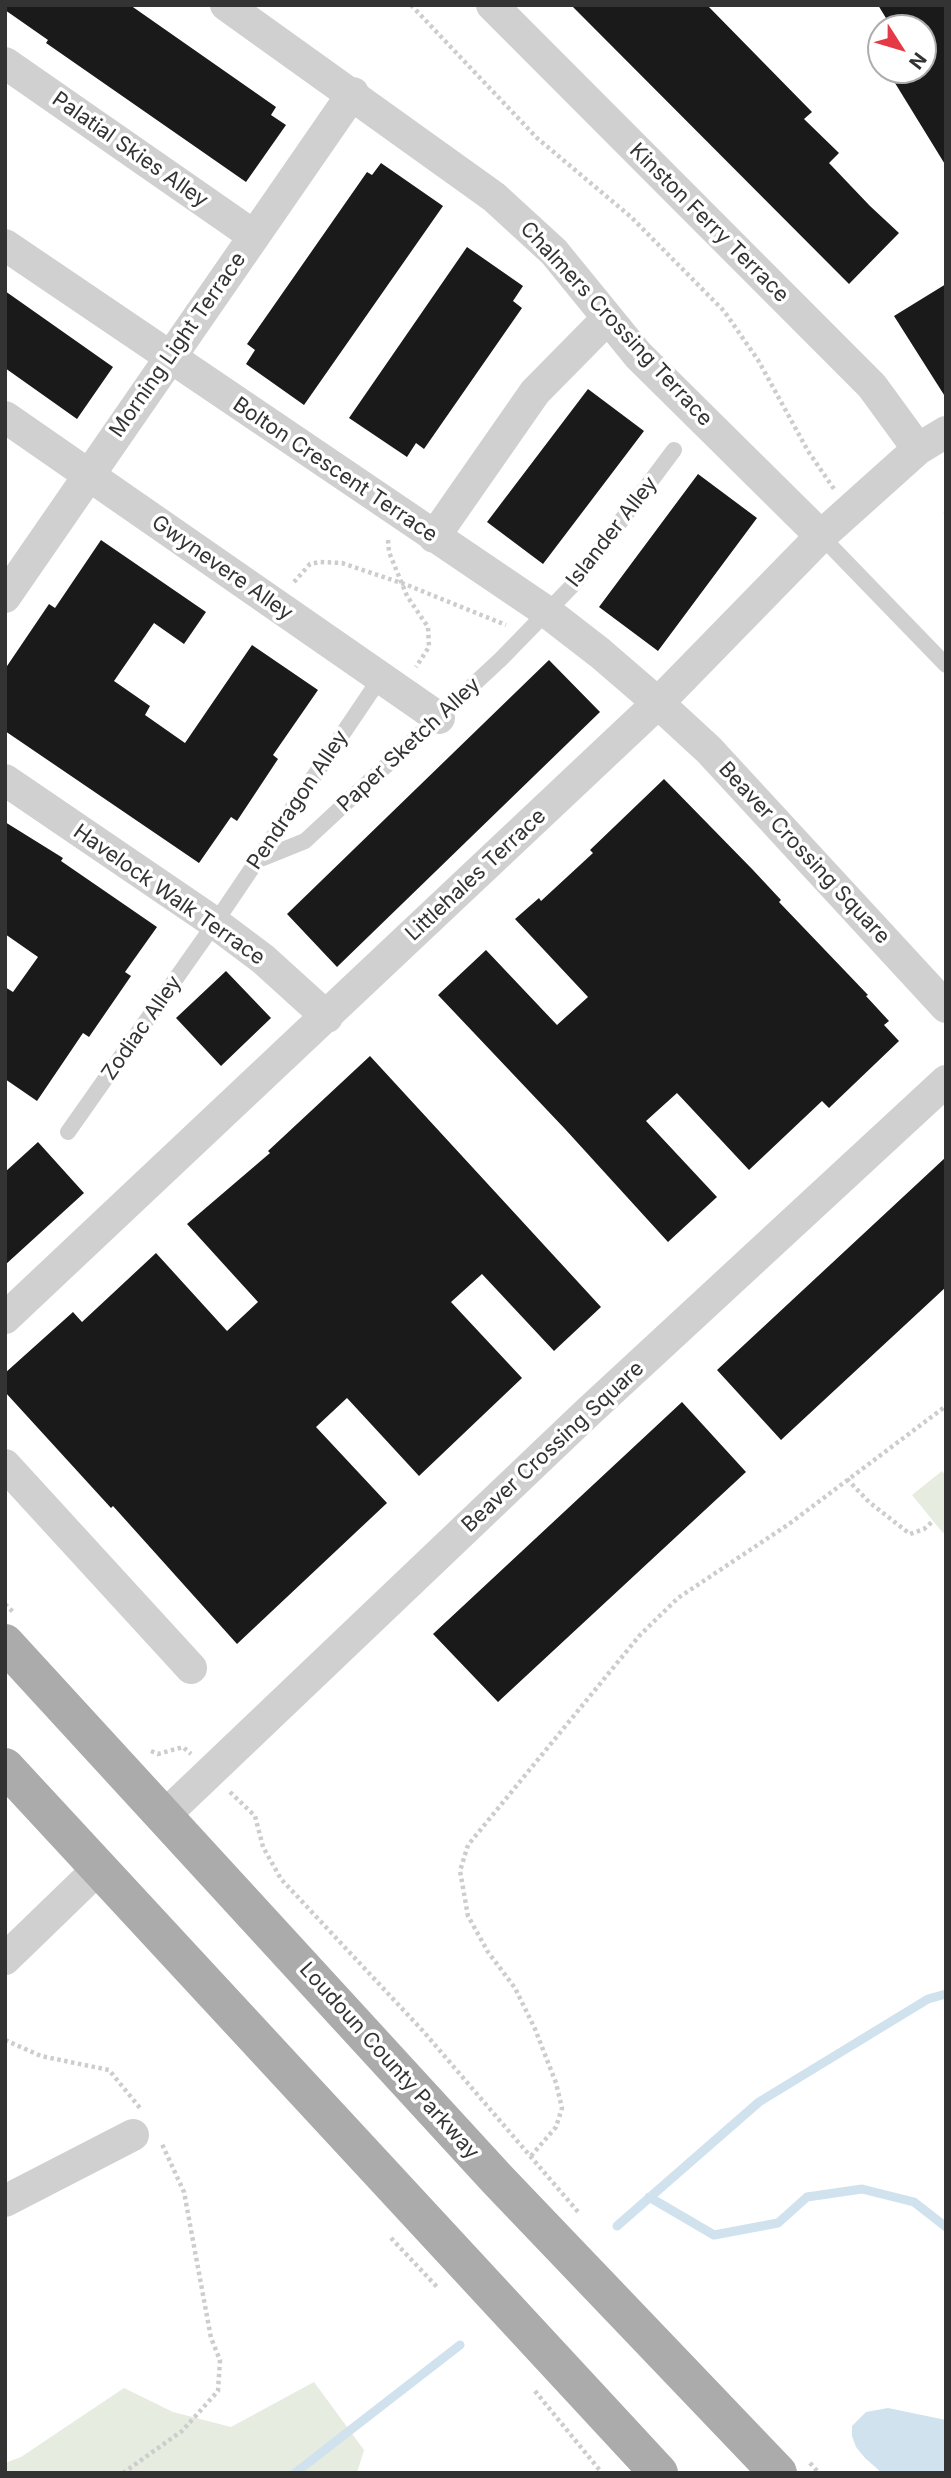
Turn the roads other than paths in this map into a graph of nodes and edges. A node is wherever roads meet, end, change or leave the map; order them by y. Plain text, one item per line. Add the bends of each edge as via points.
1 (226, 5) edge
2 (492, 5) edge
3 (5, 64) edge
4 (353, 93) junction
5 (254, 236) junction
6 (5, 245) edge
7 (607, 319) junction
8 (169, 358) junction
9 (5, 417) edge
10 (946, 432) edge
11 (918, 449) junction
12 (674, 450) dead end
13 (88, 475) junction
14 (821, 536) junction
15 (433, 537) junction
16 (5, 597) edge
17 (547, 612) junction
18 (946, 665) edge
19 (394, 677) junction
20 (658, 703) junction
21 (439, 718) junction
22 (5, 780) edge
23 (258, 860) junction
24 (215, 923) junction
25 (946, 1007) edge
26 (327, 1017) junction
27 (946, 1081) edge
28 (68, 1132) dead end
29 (5, 1318) edge
30 (5, 1465) edge
31 (10, 1629) edge
32 (191, 1668) dead end
33 (5, 1767) edge
34 (164, 1816) junction
35 (99, 1868) junction
36 (5, 1959) edge
37 (143, 2125) road end
38 (5, 2201) edge
39 (790, 2463) edge
40 (659, 2473) edge

1 - 4 street, Chalmers Crossing Terrace
2 - 11 street, Kinston Ferry Terrace via 872,386
3 - 5 street, Palatial Skies Alley
4 - 5 street, Morning Light Terrace
4 - 7 street, Chalmers Crossing Terrace via 494,197 554,252
5 - 8 street, Morning Light Terrace
6 - 8 street, Bolton Crescent Terrace
7 - 14 street, Chalmers Crossing Terrace
7 - 15 street via 535,392
8 - 13 street, Morning Light Terrace
8 - 15 street, Bolton Crescent Terrace
9 - 13 street, Gwynevere Alley
10 - 11 street, Littlehales Terrace
11 - 14 street, Littlehales Terrace
12 - 17 lane, Islander Alley via 573,585
13 - 16 street, Morning Light Terrace
13 - 19 street, Gwynevere Alley via 278,607
14 - 18 lane
14 - 20 street, Littlehales Terrace
15 - 17 street, Bolton Crescent Terrace
17 - 20 street, Bolton Crescent Terrace
17 - 21 lane, Paper Sketch Alley
19 - 21 street, Gwynevere Alley
19 - 23 lane, Pendragon Alley
20 - 25 street, Beaver Crossing Square via 709,750
20 - 26 street, Littlehales Terrace
21 - 23 lane, Paper Sketch Alley via 305,842
22 - 24 street, Havelock Walk Terrace
23 - 24 lane, Pendragon Alley
24 - 26 street, Havelock Walk Terrace
24 - 28 lane, Zodiac Alley
26 - 29 street, Littlehales Terrace
27 - 34 street, Beaver Crossing Square via 587,1413
30 - 32 street
31 - 34 main road, Loudoun County Parkway
33 - 35 main road
34 - 39 main road, Loudoun County Parkway via 497,2179
35 - 36 street
35 - 40 main road
37 - 38 street

